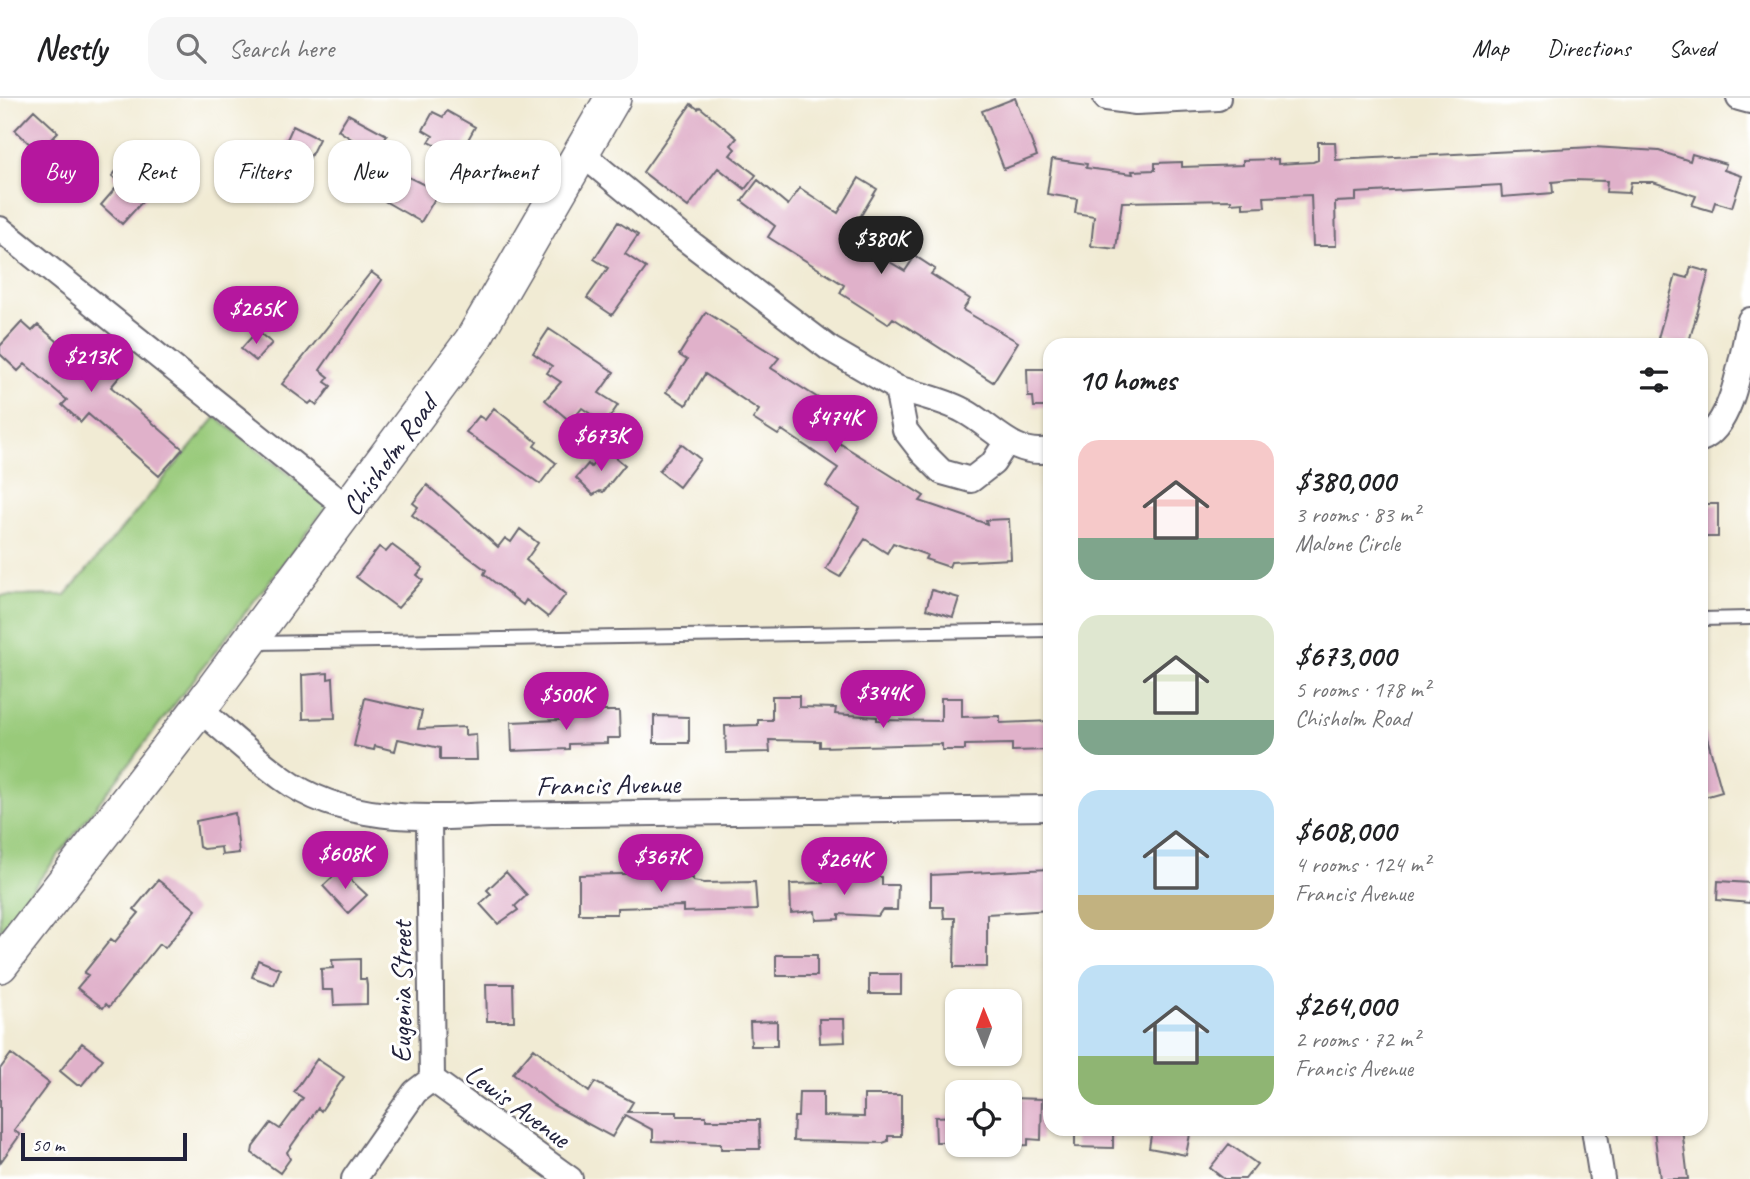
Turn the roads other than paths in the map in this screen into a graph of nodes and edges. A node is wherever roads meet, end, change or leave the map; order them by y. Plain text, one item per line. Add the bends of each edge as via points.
1 (613, 98) edge
2 (1105, 98) edge
3 (1218, 98) edge
4 (1739, 98) edge
5 (1750, 101) edge
6 (581, 153) junction
7 (0, 229) edge
8 (1750, 320) edge
9 (897, 388) junction
10 (1708, 436) edge
11 (1006, 443) junction
12 (1043, 452) edge
13 (349, 509) junction
14 (1750, 618) edge
15 (1708, 619) edge
16 (1043, 630) edge
17 (249, 643) junction
18 (199, 709) junction
19 (1043, 808) edge
20 (429, 818) junction
21 (0, 965) edge
22 (432, 1079) junction
23 (1595, 1136) edge
24 (354, 1179) edge
25 (570, 1179) edge
26 (1602, 1179) edge

1 - 6 main road, Chisholm Road
2 - 3 street via 1136,102
4 - 5 street
6 - 9 street via 830,349
6 - 13 main road, Chisholm Road via 472,341
7 - 13 street
8 - 10 street via 1728,410
9 - 11 street via 963,410
9 - 11 street via 905,430 942,472 971,480 993,463
11 - 12 street
13 - 17 main road, Chisholm Road
14 - 15 lane
16 - 17 lane
17 - 18 main road, Chisholm Road
18 - 20 street, Francis Avenue via 284,780 332,804 359,812
18 - 21 main road, Chisholm Road
19 - 20 street, Francis Avenue
20 - 22 street, Eugenia Street
22 - 24 street, Eugenia Street via 415,1092
22 - 25 street, Lewis Avenue
23 - 26 street

